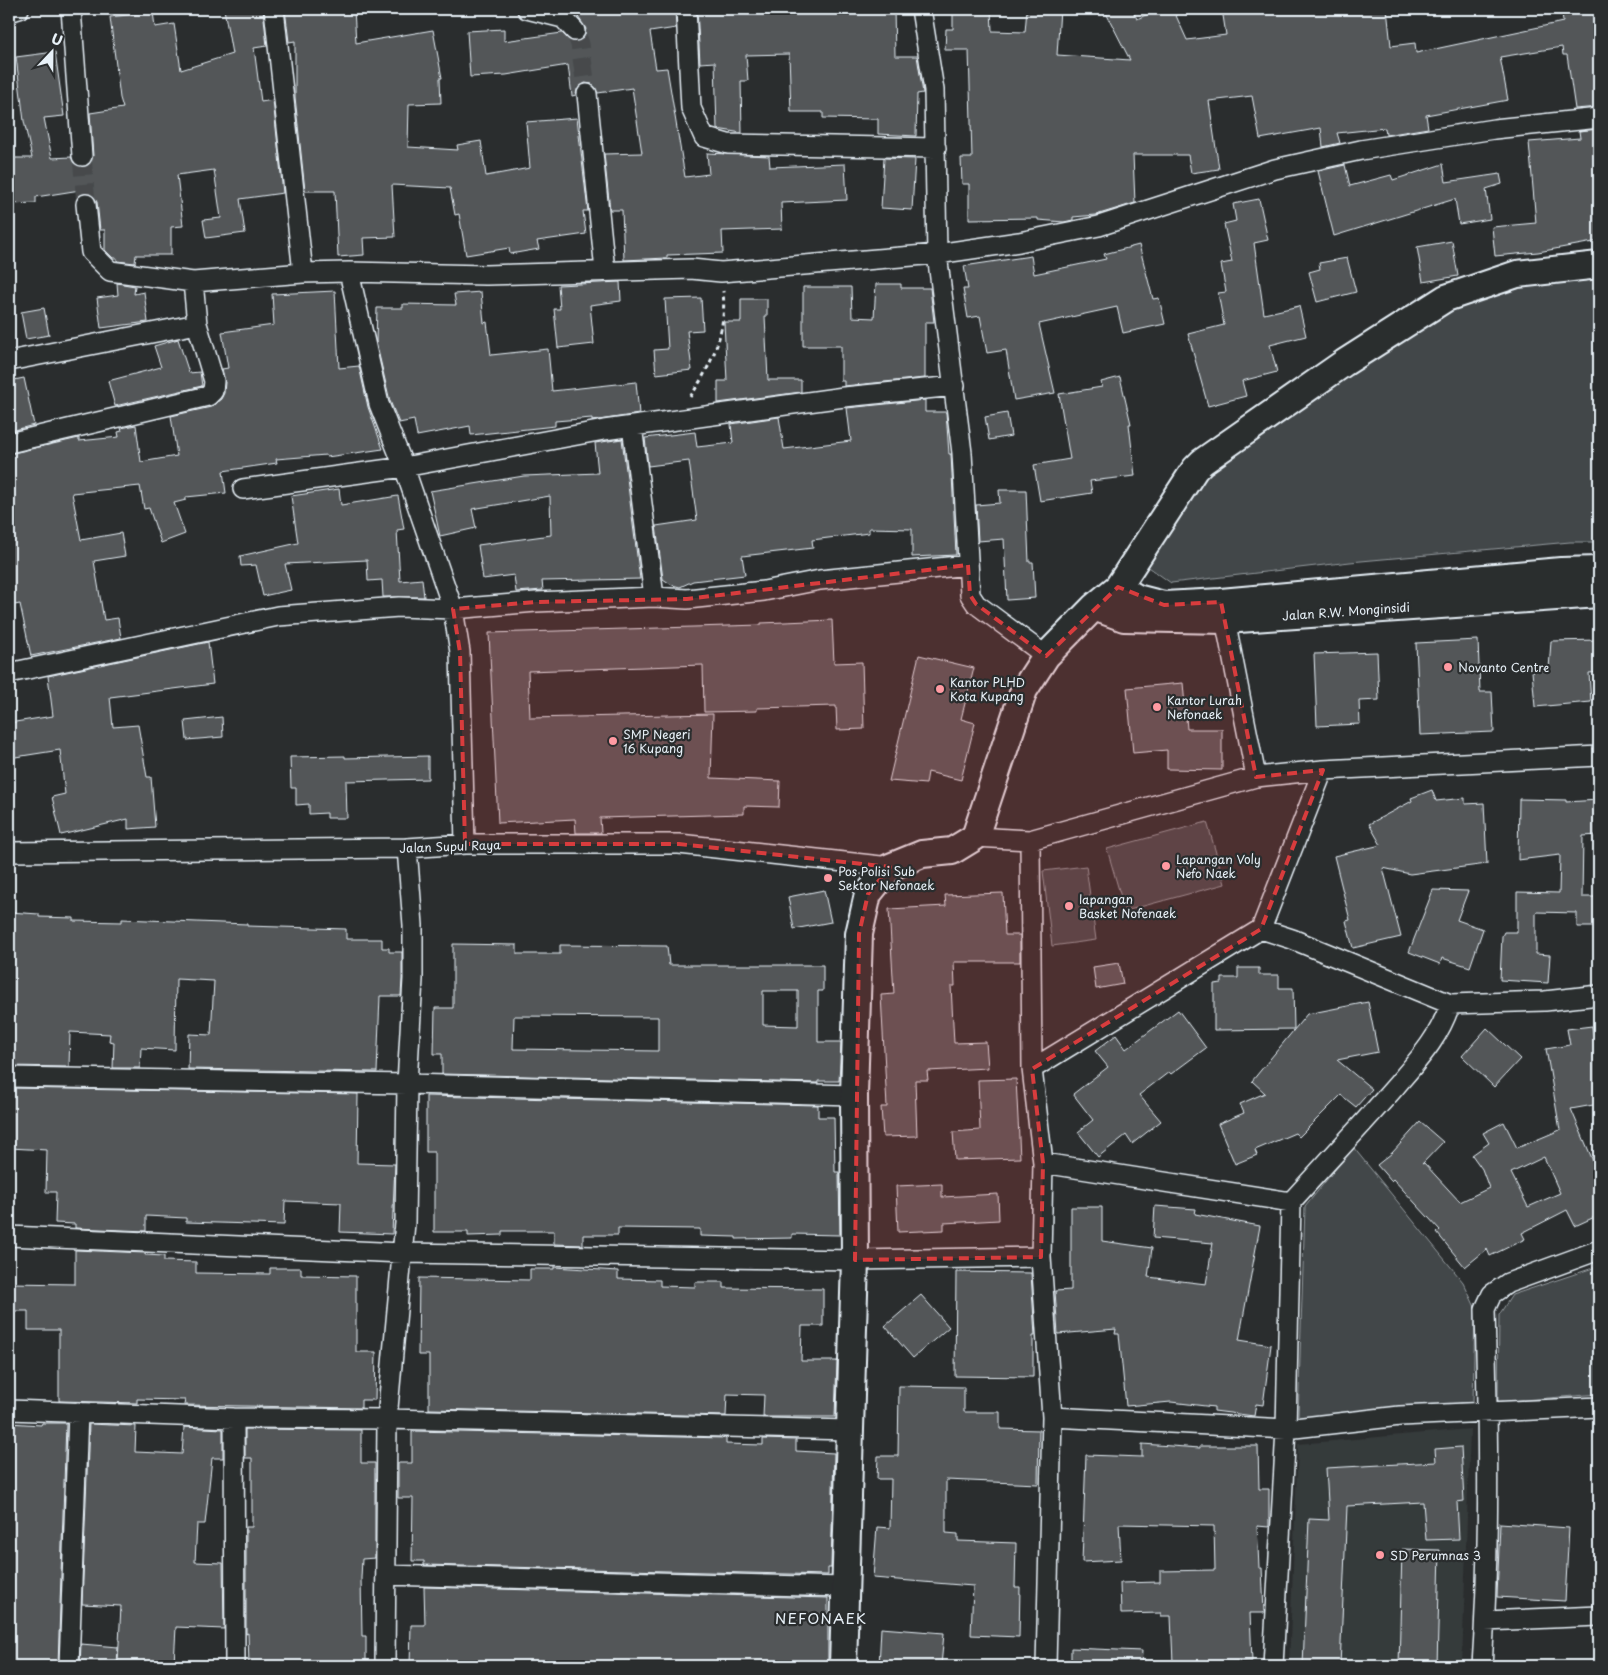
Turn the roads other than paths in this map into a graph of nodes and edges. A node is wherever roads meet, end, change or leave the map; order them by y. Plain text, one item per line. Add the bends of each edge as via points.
1 (19, 9) edge
2 (71, 9) edge
3 (274, 9) edge
4 (527, 9) edge
5 (686, 9) edge
6 (921, 9) edge
7 (9, 12) edge
8 (575, 30) tunnel mouth
9 (587, 94) tunnel mouth
10 (1599, 118) edge
11 (936, 148) junction
12 (82, 156) tunnel mouth
13 (86, 204) tunnel mouth
14 (938, 254) junction
15 (1599, 264) edge
16 (605, 271) junction
17 (303, 272) junction
18 (349, 272) junction
19 (193, 282) junction
20 (197, 324) junction
21 (9, 361) edge
22 (955, 386) junction
23 (632, 426) junction
24 (9, 443) edge
25 (404, 467) junction
26 (243, 489) dead end
27 (968, 565) junction
28 (1599, 570) edge
29 (1118, 587) junction
30 (1599, 594) edge
31 (654, 597) junction
32 (1094, 607) junction
33 (453, 609) junction
34 (1223, 611) junction
35 (1046, 656) junction
36 (9, 673) edge
37 (1599, 756) edge
38 (1323, 770) junction
39 (1256, 777) junction
40 (975, 837) junction
41 (1030, 840) junction
42 (465, 844) junction
43 (407, 848) junction
44 (9, 852) edge
45 (890, 867) junction
46 (1261, 929) junction
47 (1599, 995) edge
48 (1450, 1004) junction
49 (1032, 1069) junction
50 (9, 1077) edge
51 (407, 1084) junction
52 (854, 1095) junction
53 (1043, 1163) junction
54 (1291, 1202) junction
55 (9, 1236) edge
56 (1599, 1250) edge
57 (403, 1253) junction
58 (1041, 1257) junction
59 (855, 1260) junction
60 (1599, 1407) edge
61 (9, 1410) edge
62 (78, 1412) junction
63 (1487, 1412) junction
64 (1052, 1417) junction
65 (234, 1418) junction
66 (387, 1419) junction
67 (1286, 1429) junction
68 (849, 1430) junction
69 (386, 1575) junction
70 (844, 1586) junction
71 (1599, 1616) edge
72 (1485, 1621) junction
73 (69, 1666) edge
74 (236, 1666) edge
75 (385, 1666) edge
76 (844, 1666) edge
77 (1046, 1666) edge
78 (1273, 1666) edge
79 (1482, 1666) edge

1 - 7 street
2 - 12 street
3 - 17 street
4 - 8 street via 563,18
5 - 11 street via 692,108 704,138 728,144
6 - 11 street via 934,90
9 - 16 street
10 - 14 street via 1494,129 1361,150 1275,169 1099,226
11 - 14 street
13 - 19 street via 91,252 110,271
14 - 16 street via 720,272 691,269
14 - 22 street
15 - 29 street via 1518,274 1446,298 1353,357 1194,469
16 - 18 street via 486,275
17 - 18 street
17 - 19 street
18 - 25 street via 379,404
19 - 20 street
20 - 21 street
20 - 24 street via 214,381 213,391 208,396
22 - 23 street via 844,397
22 - 27 street
23 - 25 street
23 - 31 street
25 - 26 street
25 - 33 street
27 - 31 street via 829,579 725,596
27 - 35 street via 970,595 976,604
28 - 34 street, Jalan R.W. Monginsidi via 1344,589
29 - 32 street
29 - 34 street, Jalan R.W. Monginsidi via 1137,598 1164,605
30 - 34 street, Jalan R.W. Monginsidi
31 - 33 street
32 - 34 street, Jalan R.W. Monginsidi via 1124,618
32 - 35 street
33 - 36 street via 399,607 278,616
33 - 42 street via 460,661
34 - 39 street
35 - 40 street via 1024,690
37 - 38 street
38 - 39 street
38 - 46 street
39 - 41 street
40 - 41 street
40 - 45 street via 952,851 922,854
41 - 49 street
42 - 43 street, Jalan Supul Raya
42 - 45 street, Jalan Supul Raya via 679,844
43 - 44 street, Jalan Supul Raya
43 - 51 street via 413,952
45 - 52 street via 868,894 859,934
46 - 48 street via 1292,938
46 - 49 street
47 - 48 street
48 - 54 street via 1433,1042
49 - 53 street
50 - 51 street
51 - 52 street
51 - 57 street
52 - 59 street
53 - 54 street
53 - 58 street
54 - 67 street
55 - 57 street
56 - 63 street via 1508,1283 1490,1298 1485,1309
57 - 59 street
57 - 66 street
58 - 59 street
58 - 64 street
59 - 68 street
60 - 63 street
61 - 62 street
62 - 65 street
62 - 73 street
63 - 67 street via 1400,1416
63 - 72 street
64 - 67 street
64 - 77 street
65 - 66 street
65 - 74 street
66 - 68 street
66 - 69 street
67 - 78 street
68 - 70 street
69 - 70 street
69 - 75 street
70 - 76 street
71 - 72 street
72 - 79 street

